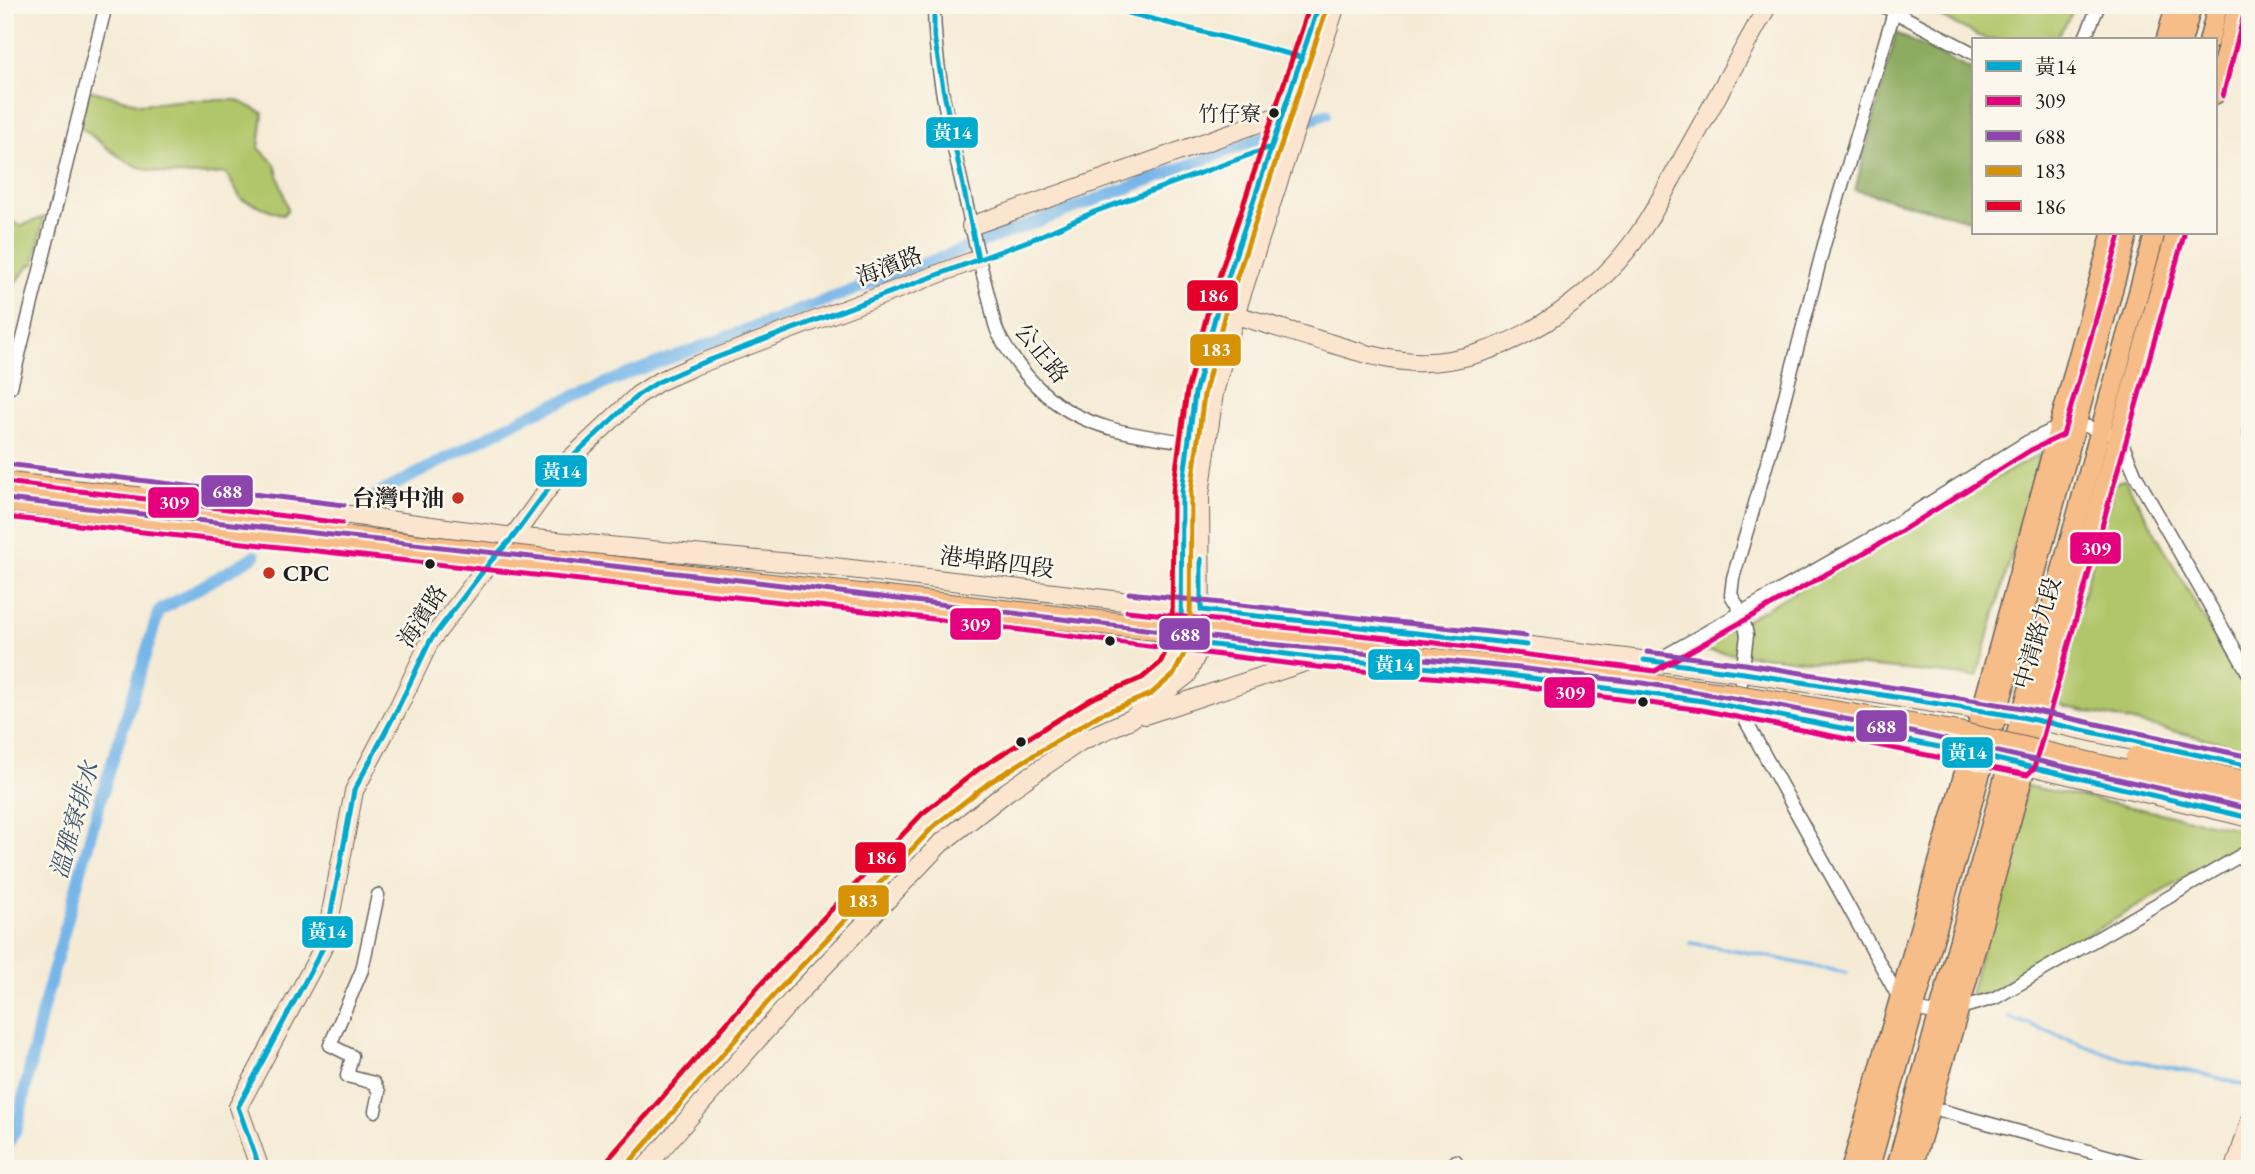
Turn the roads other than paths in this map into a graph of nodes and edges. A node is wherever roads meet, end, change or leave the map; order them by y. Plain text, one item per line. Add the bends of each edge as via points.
1 (106, 5) edge
2 (934, 5) edge
3 (1319, 5) edge
4 (1336, 5) edge
5 (1769, 5) edge
6 (1881, 5) edge
7 (2099, 5) edge
8 (2176, 5) edge
9 (2192, 5) edge
10 (2218, 5) edge
11 (2238, 5) edge
12 (1895, 12) junction
13 (2085, 38) edge
14 (2167, 38) edge
15 (2183, 38) edge
16 (2210, 38) edge
17 (1972, 52) edge
18 (2216, 90) edge
19 (1281, 115) junction
20 (971, 226) junction
21 (2112, 234) edge
22 (2128, 234) edge
23 (2155, 234) edge
24 (2176, 234) edge
25 (978, 259) junction
26 (1217, 310) junction
27 (1235, 315) junction
28 (11, 387) dead end
29 (2066, 425) junction
30 (2109, 433) junction
31 (1188, 442) junction
32 (1206, 444) junction
33 (5, 473) edge
34 (5, 484) edge
35 (5, 500) edge
36 (5, 508) edge
37 (513, 537) junction
38 (490, 562) junction
39 (1181, 608) junction
40 (1201, 610) junction
41 (1742, 613) junction
42 (1181, 641) junction
43 (1201, 645) junction
44 (1318, 658) junction
45 (1654, 662) junction
46 (1744, 673) junction
47 (2250, 676) edge
48 (1738, 707) junction
49 (1989, 712) junction
50 (1131, 719) junction
51 (2029, 719) junction
52 (1977, 754) junction
53 (2018, 763) junction
54 (2250, 766) edge
55 (2250, 784) edge
56 (2250, 801) edge
57 (2250, 818) edge
58 (2250, 850) edge
59 (378, 895) dead end
60 (1907, 1005) junction
61 (1959, 1009) junction
62 (1939, 1014) junction
63 (1929, 1107) junction
64 (375, 1111) dead end
65 (2250, 1121) edge
66 (260, 1169) edge
67 (612, 1169) edge
68 (644, 1169) edge
69 (1851, 1169) edge
70 (1869, 1169) edge
71 (1896, 1169) edge
72 (1912, 1169) edge
73 (2154, 1169) edge
74 (2235, 1169) edge

1 - 28 street
2 - 20 street via 934,36
3 - 19 street
4 - 27 street
5 - 27 street via 1643,229 1605,275 1541,326 1488,350 1416,362 1361,353
6 - 12 street
7 - 13 street
8 - 14 main road
9 - 15 main road
10 - 16 main road
11 - 18 main road
12 - 17 street
12 - 41 street via 1824,245 1733,578 1731,595
19 - 20 street
19 - 26 street
20 - 25 street, 公正路
21 - 29 main road, 中清路九段
22 - 29 main road, 中清路九段
23 - 30 main road, 中清路九段
24 - 30 main road, 中清路九段
25 - 31 street, 公正路 via 998,332 1042,392 1096,424
25 - 37 street, 海濱路 via 657,382 569,460
26 - 27 street
26 - 31 street via 1195,393
27 - 32 street
29 - 30 street
29 - 41 street via 2027,442
29 - 49 main road, 中清路九段
30 - 47 street
30 - 51 main road, 中清路九段
31 - 32 street, 公正路
31 - 39 street via 1182,491
32 - 40 street via 1199,495
33 - 37 street, 港埠路四段
34 - 55 highway, bridge via 1729,680 1965,721
35 - 56 highway, bridge via 1728,695 1956,733
36 - 38 street
37 - 38 street, 海濱路
37 - 39 street, 港埠路四段 via 834,567
38 - 42 street
38 - 66 street, 海濱路 via 430,641 354,791 325,944 239,1107
39 - 40 street, 港埠路四段
39 - 42 street
40 - 43 street
40 - 45 street, 港埠路四段
41 - 45 street
41 - 46 street via 1747,635
42 - 43 street
42 - 67 street via 1167,669 1147,686 1094,707 985,775 928,820 766,991
43 - 44 street
43 - 50 street via 1187,675
44 - 48 street via 1500,674
44 - 50 street
45 - 46 street, 港埠路四段
46 - 48 street
46 - 49 street, 港埠路四段
48 - 52 street
48 - 60 street
49 - 51 street, 港埠路四段
49 - 52 main road, 中清路九段
50 - 68 street via 1081,741 940,844 794,998
51 - 53 main road, 中清路九段
51 - 54 street, 港埠路四段
52 - 53 street
52 - 60 main road, 中清路九段
53 - 57 street
53 - 61 main road, 中清路九段
53 - 62 main road, 中清路九段
58 - 61 street via 1995,998
59 - 64 street via 362,970 330,1045 352,1056 347,1076 374,1083 379,1092
60 - 62 street
60 - 69 main road, 中清路九段
60 - 70 main road, 中清路九段
61 - 62 street
61 - 63 main road, 中清路九段
62 - 71 main road, 中清路九段
63 - 72 main road, 中清路九段
63 - 73 street
65 - 74 street

